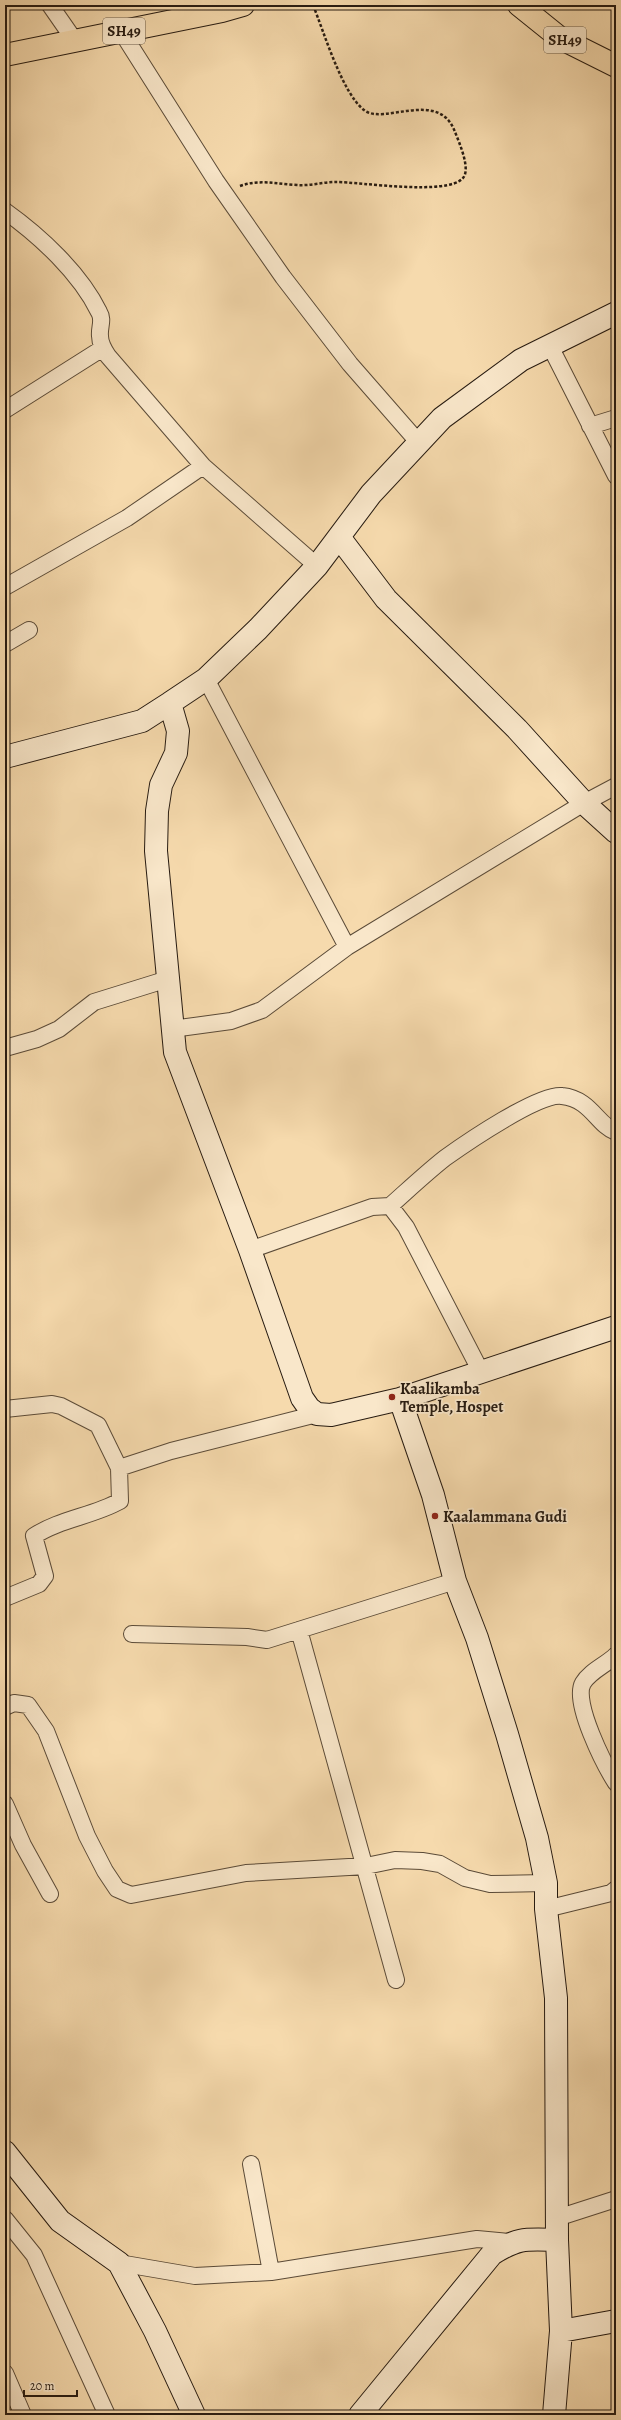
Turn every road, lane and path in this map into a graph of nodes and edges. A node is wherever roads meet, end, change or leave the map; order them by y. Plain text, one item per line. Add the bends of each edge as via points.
1 (50, 5) edge
2 (243, 5) edge
3 (313, 5) edge
4 (519, 5) edge
5 (220, 8) edge
6 (122, 32) junction
7 (75, 41) junction
8 (5, 55) edge
9 (616, 66) edge
10 (224, 194) junction
11 (5, 211) edge
12 (616, 313) edge
13 (550, 346) junction
14 (103, 348) junction
15 (5, 410) edge
16 (616, 418) edge
17 (590, 426) junction
18 (419, 443) junction
19 (203, 466) junction
20 (616, 476) edge
21 (339, 537) junction
22 (317, 566) junction
23 (5, 587) edge
24 (29, 630) dead end
25 (5, 644) edge
26 (206, 678) junction
27 (170, 703) junction
28 (5, 758) edge
29 (616, 786) edge
30 (584, 803) junction
31 (616, 832) edge
32 (347, 947) junction
33 (168, 979) junction
34 (172, 1029) junction
35 (5, 1048) edge
36 (616, 1132) edge
37 (390, 1206) junction
38 (250, 1250) junction
39 (616, 1327) edge
40 (481, 1372) junction
41 (400, 1399) junction
42 (5, 1409) edge
43 (317, 1414) junction
44 (119, 1468) junction
45 (455, 1581) junction
46 (5, 1598) edge
47 (299, 1630) junction
48 (132, 1634) dead end
49 (616, 1656) edge
50 (5, 1707) edge
51 (616, 1784) edge
52 (5, 1804) edge
53 (366, 1866) junction
54 (546, 1883) junction
55 (616, 1889) edge
56 (50, 1894) dead end
57 (546, 1909) junction
58 (396, 1980) dead end
59 (5, 2152) edge
60 (251, 2164) dead end
61 (616, 2199) edge
62 (557, 2218) junction
63 (8, 2227) edge
64 (558, 2240) junction
65 (511, 2242) junction
66 (119, 2263) junction
67 (272, 2272) junction
68 (616, 2321) edge
69 (561, 2331) junction
70 (5, 2373) edge
71 (23, 2415) edge
72 (107, 2415) edge
73 (194, 2415) edge
74 (360, 2415) edge
75 (554, 2415) edge

1 - 7 street
2 - 5 main road, SH49
3 - 10 path via 349,93 359,105 372,115 415,109 433,111 444,117 454,128 463,153 466,172 464,178 456,183 420,187 335,182 297,185 265,182 241,185
4 - 9 main road, SH49 via 560,38
5 - 6 main road, SH49
6 - 7 main road, SH49
6 - 10 street
7 - 8 main road, SH49
10 - 18 street via 283,277 350,364
11 - 14 street via 24,224 50,248 86,291 100,313
12 - 13 street
13 - 17 street
13 - 18 street via 521,360 442,418
14 - 15 street
14 - 19 street
16 - 17 street
17 - 20 street
18 - 21 street via 371,494
19 - 22 street
19 - 23 street via 127,518
21 - 22 street
21 - 30 street via 386,599 517,730
22 - 26 street via 258,629
24 - 25 street
26 - 27 street
26 - 32 street
27 - 28 street via 142,721
27 - 33 street via 178,731 176,753 161,785 157,810 156,851
29 - 30 street
30 - 31 street
30 - 32 street
32 - 34 street via 262,1010 232,1020
33 - 34 street
33 - 35 street via 94,1002 59,1029 37,1039
34 - 38 street via 175,1052 184,1078
36 - 37 street via 580,1102 562,1096 552,1096 532,1103 445,1158
37 - 38 street via 372,1207
37 - 40 street via 406,1227
38 - 43 street via 302,1398
39 - 40 street
40 - 41 street
41 - 43 street via 331,1415
41 - 45 street via 433,1495
42 - 44 street via 52,1404 98,1425
43 - 44 street via 171,1451
44 - 46 street via 120,1500 104,1509 34,1536 45,1576 39,1584
45 - 47 street
45 - 54 street via 477,1638 506,1734 537,1838
47 - 48 street via 267,1640 247,1637
47 - 53 street
49 - 51 street via 583,1682 580,1691 583,1708 597,1747
50 - 53 street via 14,1704 28,1705 34,1712 46,1731 87,1836 112,1883 124,1894 131,1895 246,1873
52 - 56 street via 23,1845
53 - 54 street via 395,1860 422,1861 440,1864 465,1878 490,1884
53 - 58 street
54 - 57 street
55 - 57 street via 610,1893
57 - 62 street via 556,1998
59 - 66 street via 60,2221
60 - 67 street
61 - 62 street
62 - 64 street
63 - 72 street via 34,2255
64 - 65 street via 525,2239
64 - 69 street
65 - 67 street via 477,2240
65 - 74 street via 492,2254
66 - 67 street via 195,2276
66 - 73 street via 155,2331
68 - 69 street
69 - 75 street
70 - 71 street

